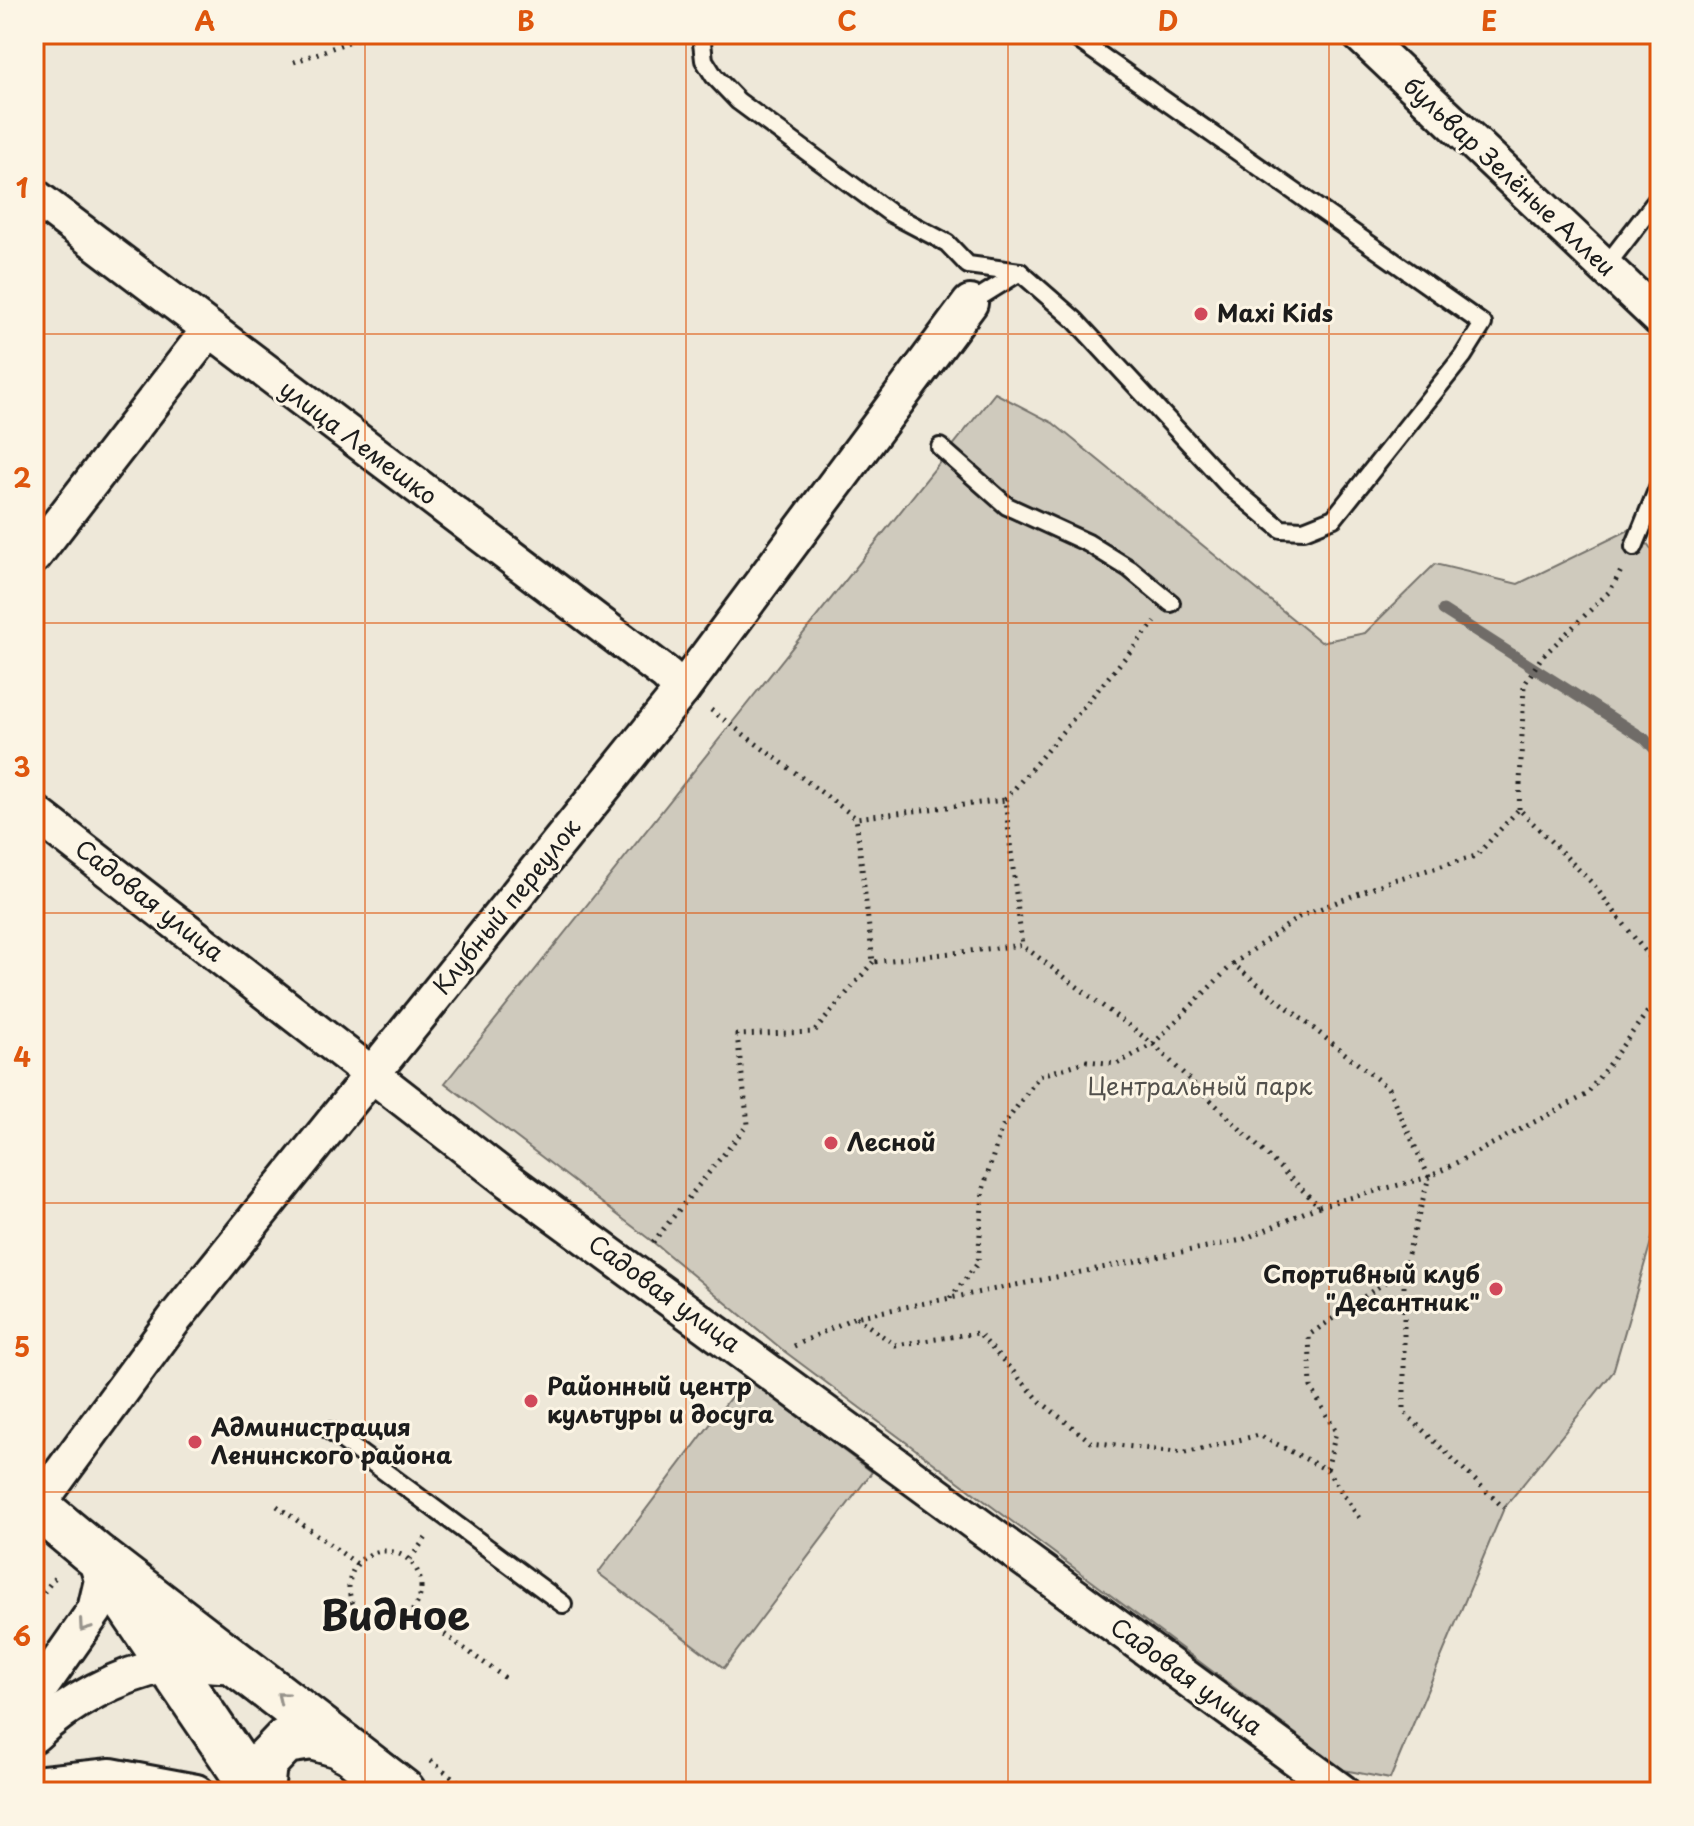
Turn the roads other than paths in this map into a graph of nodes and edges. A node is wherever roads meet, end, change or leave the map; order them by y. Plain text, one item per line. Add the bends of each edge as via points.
1 (701, 34) edge
2 (1070, 34) edge
3 (1359, 34) edge
4 (34, 196) edge
5 (1660, 196) edge
6 (1605, 267) junction
7 (1020, 272) junction
8 (970, 303) joint
9 (1660, 319) edge
10 (209, 330) junction
11 (940, 447) dead end
12 (1660, 483) edge
13 (1634, 547) road end
14 (34, 556) edge
15 (1171, 603) road end
16 (674, 682) junction
17 (34, 812) edge
18 (372, 1075) junction
19 (330, 1431) dead end
20 (35, 1505) edge
21 (94, 1554) junction
22 (563, 1604) dead end
23 (169, 1665) junction
24 (242, 1666) junction
25 (34, 1697) edge
26 (34, 1735) edge
27 (343, 1746) junction
28 (34, 1784) edge
29 (196, 1792) edge
30 (258, 1792) edge
31 (359, 1792) edge
32 (403, 1792) edge
33 (1342, 1792) edge

1 - 7 lane via 704,60 738,101 890,213 947,243 968,265
2 - 7 lane via 1483,324 1334,518 1304,530 1281,529 1228,485 1075,320
3 - 6 street, бульвар Зелёные Аллеи
4 - 10 street, улица Лемешко
5 - 6 lane
6 - 9 street, бульвар Зелёные Аллеи
7 - 8 lane
8 - 16 street, Клубный переулок
10 - 14 street
10 - 16 street, улица Лемешко
11 - 15 lane via 1007,506 1088,543
12 - 13 lane
16 - 18 street, Клубный переулок
17 - 18 street, Садовая улица
18 - 20 street, Клубный переулок via 171,1314
18 - 33 street, Садовая улица
19 - 22 lane
20 - 21 street
21 - 23 street
21 - 24 street
21 -> 25 street via 102,1580 95,1610
23 - 24 street
23 - 26 street via 116,1681 56,1714
23 - 30 street
27 -> 24 street
27 - 30 street via 312,1737 285,1741 264,1763
27 - 31 street via 358,1774
27 - 32 street
28 - 29 street via 111,1776

